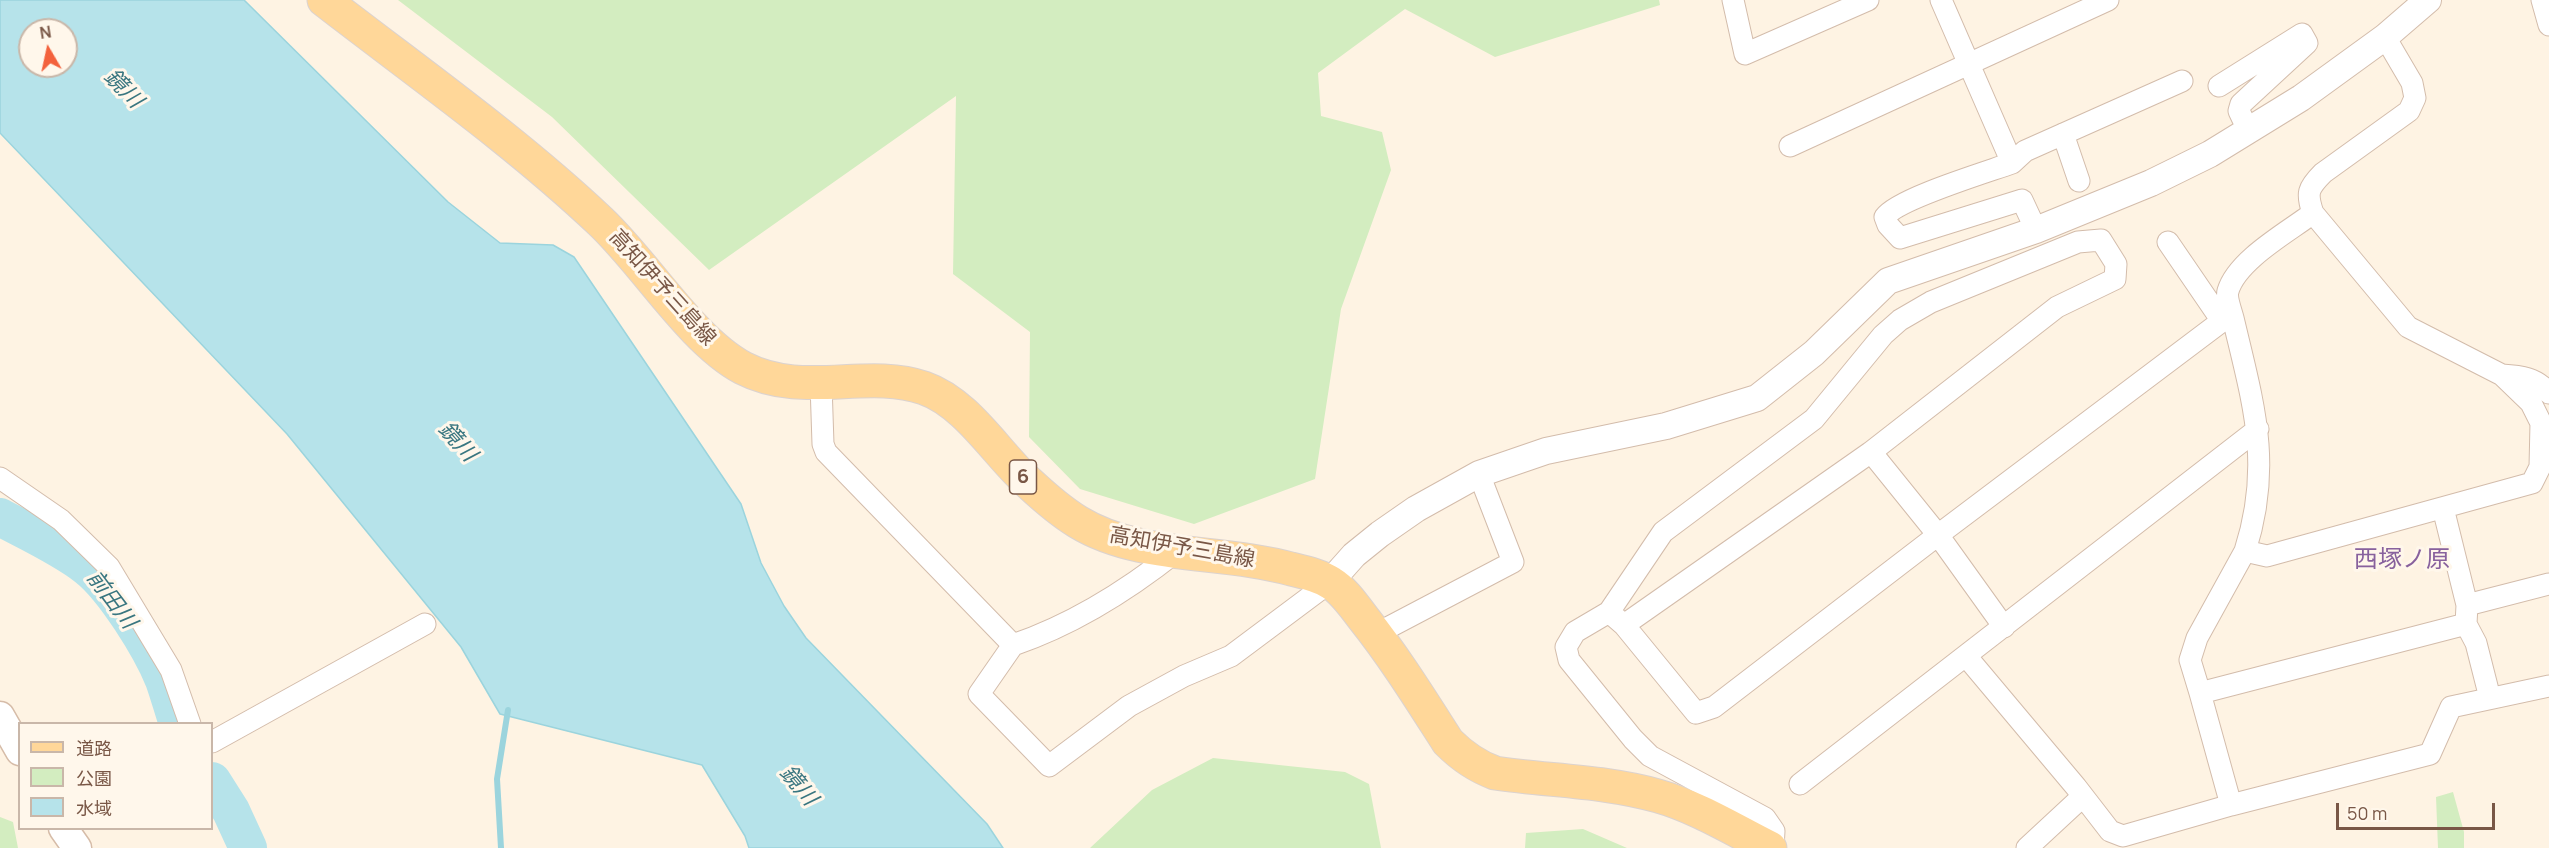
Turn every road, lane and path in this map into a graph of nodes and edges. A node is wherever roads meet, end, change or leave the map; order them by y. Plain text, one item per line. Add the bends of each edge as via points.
1 (324, 0) edge
2 (1733, 0) edge
3 (1868, 0) edge
4 (1941, 0) edge
5 (2108, 0) edge
6 (2428, 0) edge
7 (2542, 0) edge
8 (2549, 25) edge
9 (2385, 37) junction
10 (1970, 64) junction
11 (2182, 81) dead end
12 (2219, 86) dead end
13 (2248, 130) junction
14 (2063, 135) junction
15 (1791, 146) dead end
16 (2012, 162) junction
17 (2079, 181) dead end
18 (2313, 213) junction
19 (2036, 230) junction
20 (2168, 242) dead end
21 (2228, 319) junction
22 (2502, 375) junction
23 (821, 384) junction
24 (2549, 393) edge
25 (2258, 429) junction
26 (1871, 452) junction
27 (1479, 474) junction
28 (0, 478) edge
29 (2443, 508) junction
30 (1938, 535) junction
31 (1177, 551) junction
32 (2245, 551) junction
33 (1330, 582) junction
34 (2549, 584) edge
35 (2466, 614) junction
36 (1616, 619) junction
37 (425, 624) dead end
38 (2004, 627) junction
39 (1376, 634) junction
40 (1012, 645) junction
41 (1966, 656) junction
42 (2549, 686) edge
43 (2200, 693) junction
44 (2490, 698) junction
45 (0, 716) edge
46 (190, 722) edge
47 (213, 741) edge
48 (18, 748) edge
49 (1800, 784) dead end
50 (2082, 796) junction
51 (2231, 805) junction
52 (64, 830) edge
53 (2122, 842) edge
54 (77, 848) edge
55 (1772, 848) edge
56 (2027, 848) edge

1 - 23 main road, 高知伊予三島線 / 6 via 512,144 568,192 604,225 696,330 727,357 766,377
2 - 3 street via 1745,54
4 - 10 street
5 - 10 street
6 - 9 street
7 - 8 street
9 - 13 street via 2301,98
9 - 18 street via 2412,83 2415,98 2409,111 2311,185 2308,198
10 - 15 street
10 - 16 street
11 - 14 street
12 - 13 street via 2302,34 2307,43 2241,104 2239,111
13 - 19 street via 2151,183
14 - 16 street via 2025,151
14 - 17 street
16 - 19 street via 1908,201 1890,211 1888,225 1900,238 2022,200
18 - 21 street via 2249,261 2235,278 2227,293
18 - 22 street via 2409,327
19 - 27 street via 1888,281 1814,353 1757,398 1666,426 1546,451
20 - 21 street
21 - 25 street
21 - 30 street
22 - 24 street via 2540,383
22 - 29 street via 2532,404 2541,423 2540,467 2532,483
23 - 31 main road, 高知伊予三島線 / 6 via 868,382 925,388 968,417 1027,482 1076,521 1107,537
23 - 40 street via 826,452
25 - 32 street via 2258,498
25 - 38 street
26 - 30 street
26 - 36 street
26 - 36 street via 2057,307 2115,279 2116,264 2101,240 2078,242 1931,302 1900,320 1883,334 1814,419 1663,532
27 - 33 street via 1380,534
27 - 39 street via 1513,562
28 - 46 street via 61,520 109,567 171,670
29 - 32 street via 2267,556
29 - 35 street
30 - 36 street via 1714,707 1696,713
30 - 38 street
31 - 33 main road, 高知伊予三島線 / 6 via 1274,564
31 - 40 street via 1147,575 1049,633
32 - 43 street via 2197,638 2190,660
33 - 39 main road, 高知伊予三島線 / 6
33 - 40 street via 1231,656 1129,706 1049,766 979,694
34 - 35 street
35 - 43 street
35 - 44 street
36 - 55 street via 1575,632 1566,647 1569,660 1650,756 1765,818 1774,831
37 - 47 street
38 - 41 street
39 - 55 main road, 高知伊予三島線 / 6 via 1448,742 1478,766 1495,773 1635,790 1661,797
41 - 49 street
41 - 50 street
42 - 44 street
43 - 51 street
44 - 51 street via 2451,707 2430,754
45 - 48 main road
50 - 53 street
50 - 56 street
51 - 53 street
52 - 54 main road

